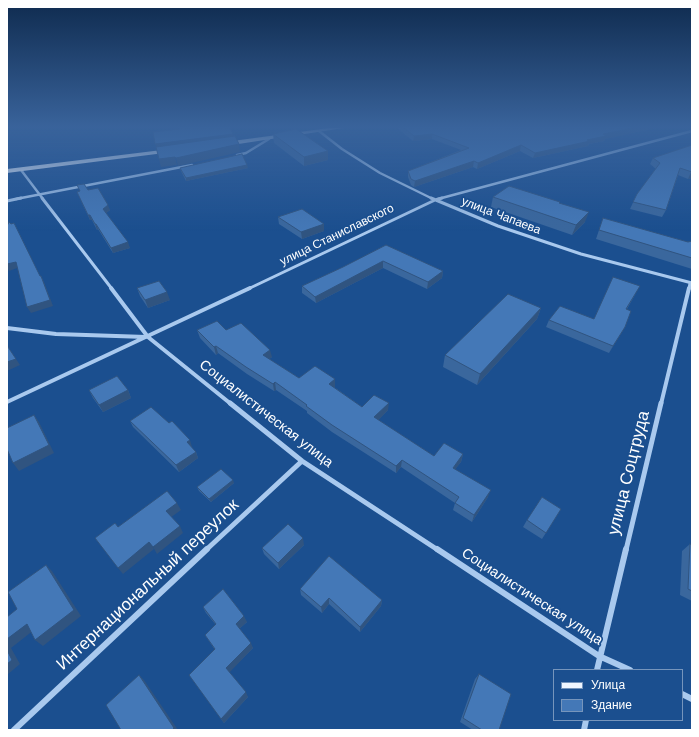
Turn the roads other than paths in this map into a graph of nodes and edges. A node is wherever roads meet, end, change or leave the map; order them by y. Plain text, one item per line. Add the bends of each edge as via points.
1 (80, 162) edge
2 (363, 162) edge
3 (575, 162) edge
4 (196, 165) edge
5 (21, 170) junction
6 (7, 171) edge
7 (40, 195) junction
8 (435, 200) junction
9 (7, 201) edge
10 (691, 283) edge
11 (7, 328) edge
12 (148, 337) junction
13 (7, 402) edge
14 (302, 461) junction
15 (599, 656) junction
16 (596, 669) edge
17 (628, 669) edge
18 (683, 694) edge
19 (692, 699) edge
20 (14, 730) edge

1 - 5 main road
2 - 8 street, улица Чапаева
3 - 8 street, улица Станиславского
4 - 7 street
5 - 6 main road
5 - 7 street, Социалистическая улица
7 - 9 street
7 - 12 street, Социалистическая улица
8 - 10 street, улица Чапаева via 498,226 581,254
8 - 12 street, улица Станиславского
10 - 15 street, улица Соцтруда
11 - 12 street via 56,334
12 - 13 street, улица Станиславского
12 - 14 street, Социалистическая улица
14 - 15 street, Социалистическая улица
14 - 20 street, Интернациональный переулок
15 - 16 street, улица Соцтруда
15 - 17 street, Социалистическая улица
18 - 19 street

